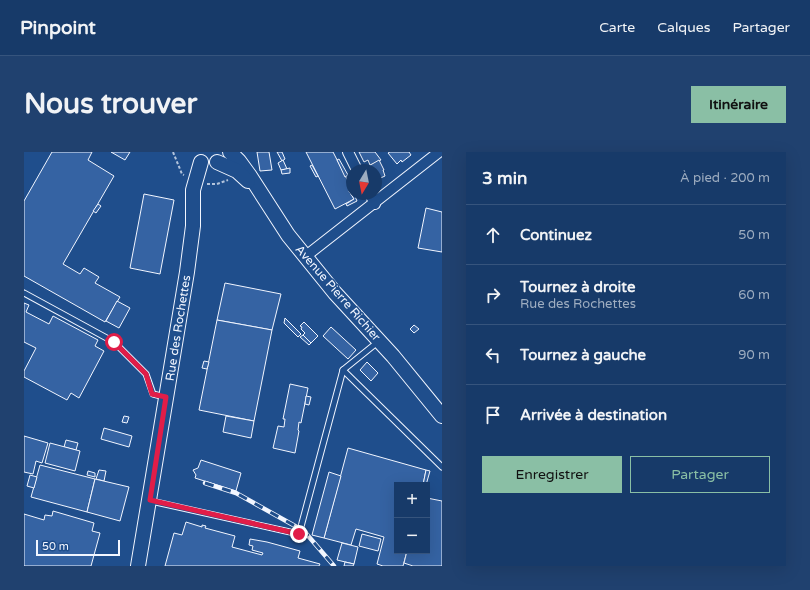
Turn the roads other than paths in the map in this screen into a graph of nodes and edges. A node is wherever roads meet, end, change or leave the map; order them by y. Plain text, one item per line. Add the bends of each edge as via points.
1 (229, 152) edge
2 (348, 152) edge
3 (439, 152) edge
4 (196, 157) edge
5 (217, 162) junction
6 (354, 164) edge
7 (258, 191) junction
8 (373, 200) edge
9 (375, 204) junction
10 (306, 256) junction
11 (24, 293) edge
12 (379, 342) junction
13 (343, 370) junction
14 (166, 397) junction
15 (442, 416) edge
16 (442, 468) edge
17 (150, 500) junction
18 (138, 566) edge

1 - 5 street
1 - 7 street, Avenue Pierre Richier via 241,164
2 - 6 street
3 - 9 street
4 - 5 street via 212,164
4 - 14 street, Rue des Rochettes via 192,190 193,226
5 - 7 street via 237,171
7 - 10 street, Avenue Pierre Richier via 288,235
8 - 9 street
9 - 10 street
10 - 12 street, Avenue Pierre Richier
11 - 14 lane via 114,342 146,374 152,394
12 - 13 lane
12 - 15 street, Avenue Pierre Richier
13 - 16 lane
13 - 17 lane via 299,534
14 - 17 street, Rue des Rochettes
17 - 18 street, Rue des Rochettes

